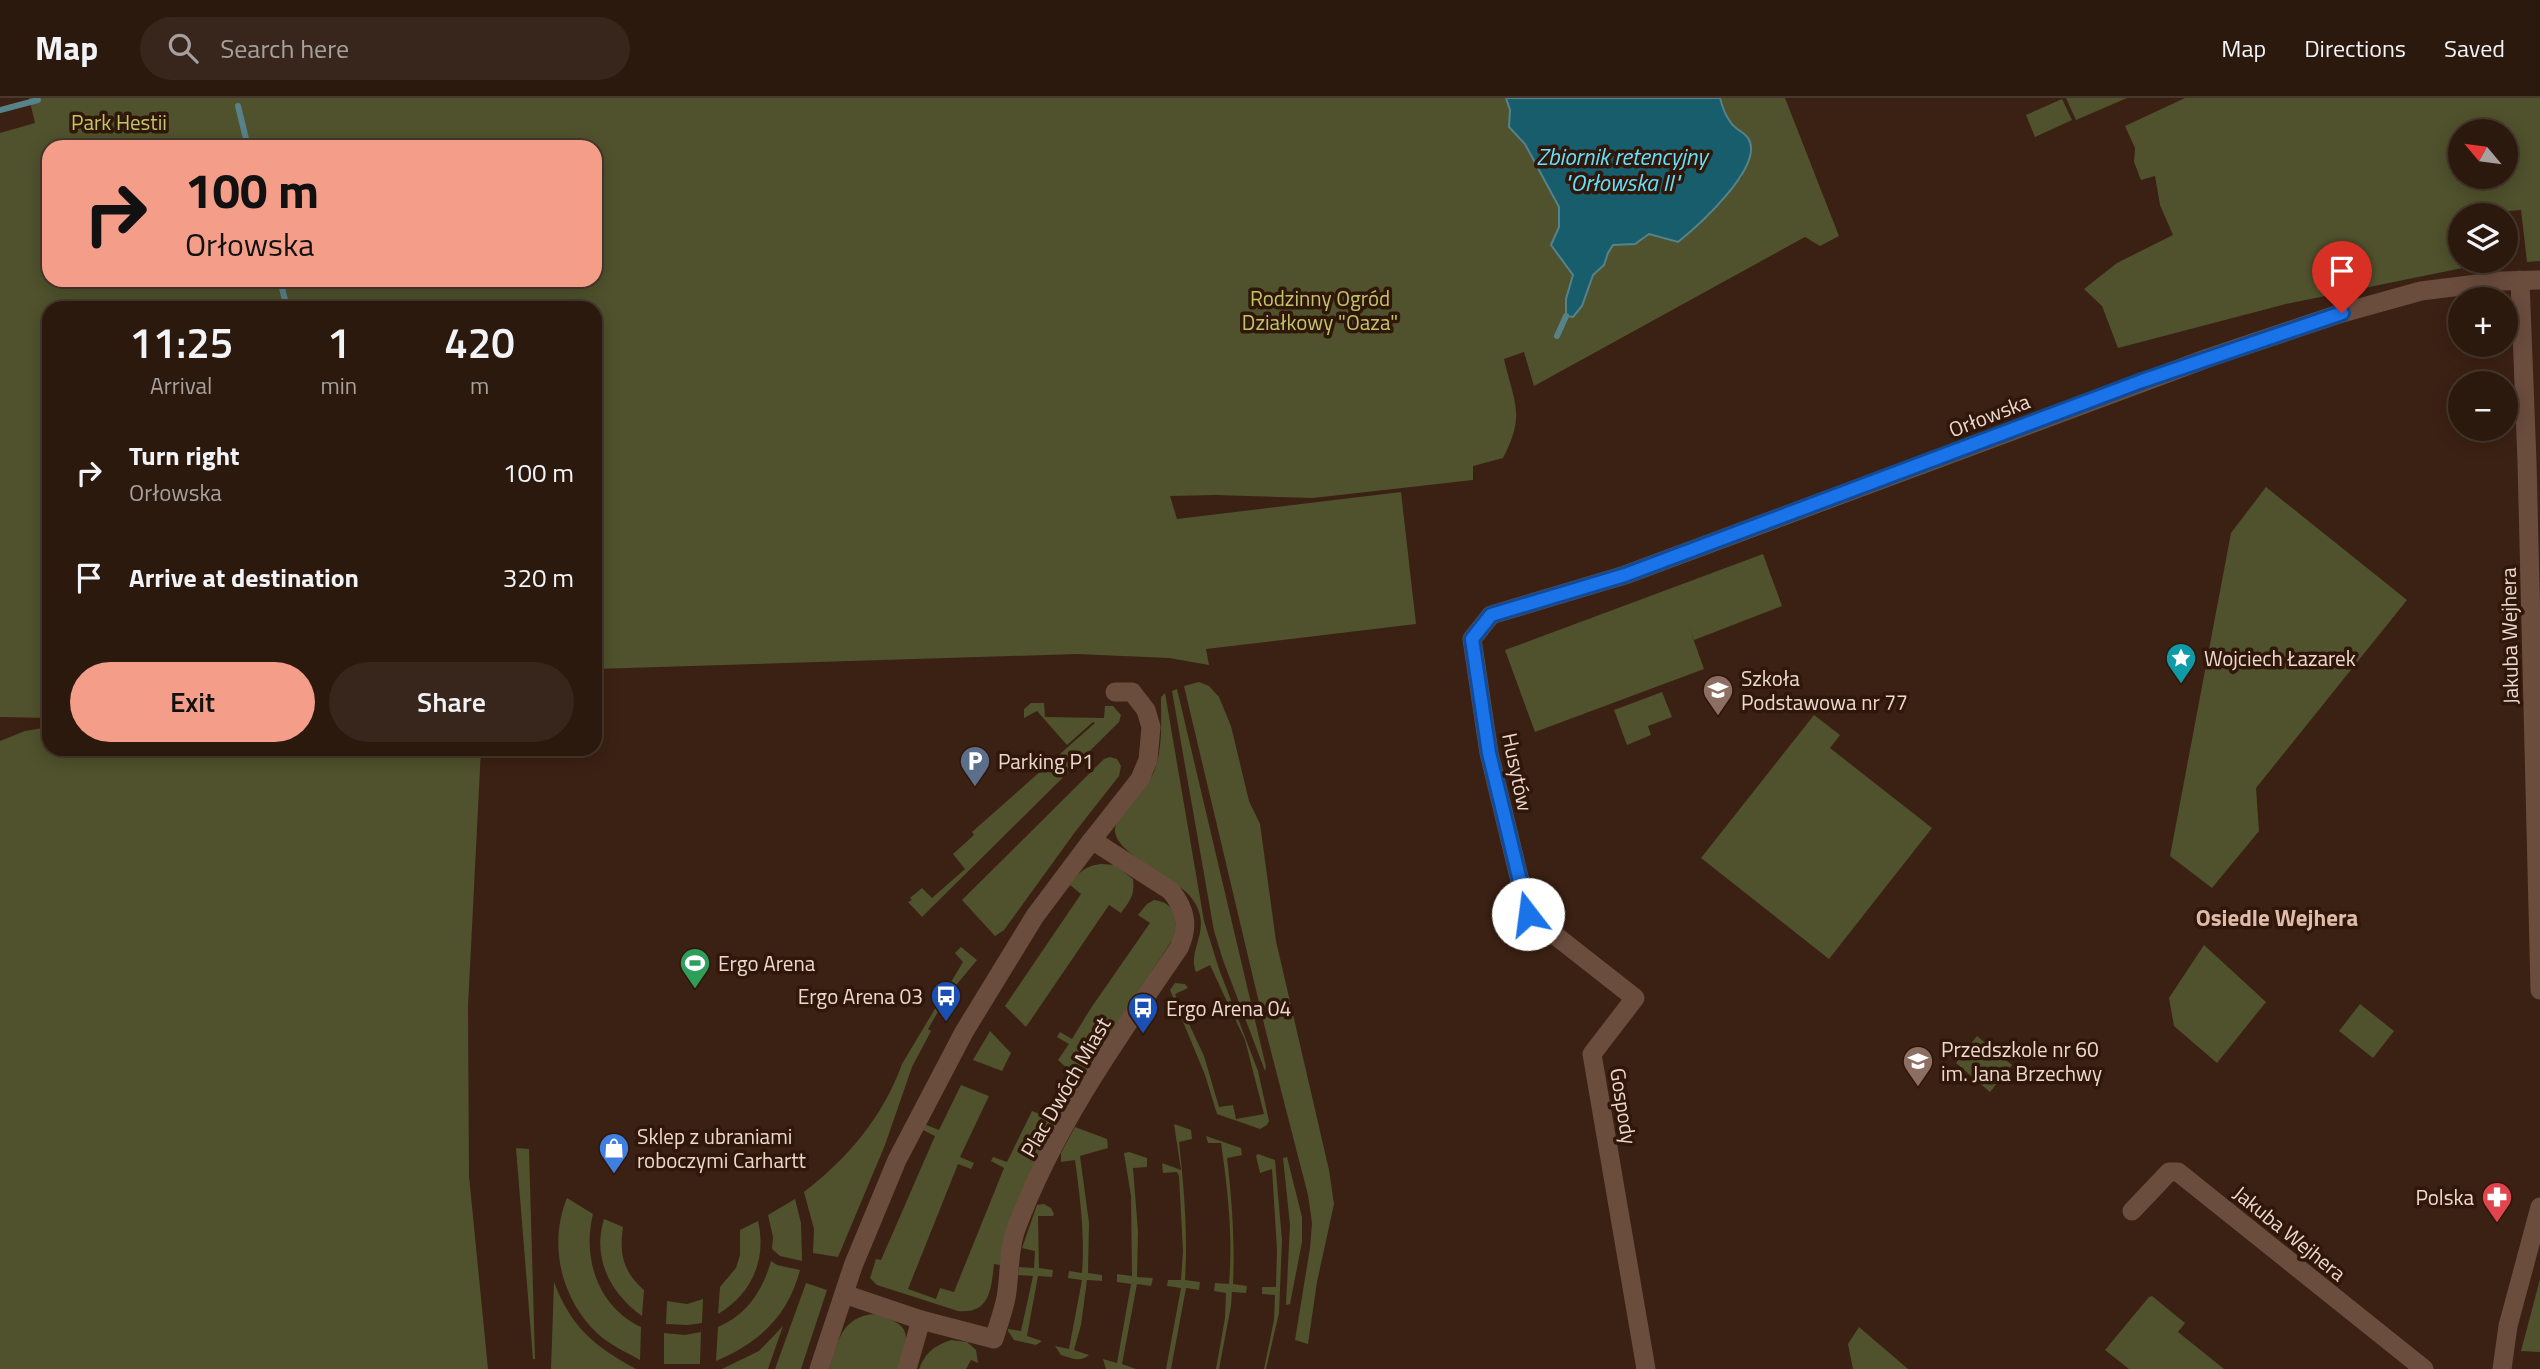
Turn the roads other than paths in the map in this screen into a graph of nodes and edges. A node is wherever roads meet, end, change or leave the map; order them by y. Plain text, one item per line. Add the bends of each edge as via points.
1 (2520, 280) junction
2 (2540, 280) edge
3 (2535, 547) edge
4 (1472, 639) joint
5 (1115, 692) dead end
6 (1091, 839) junction
7 (1528, 914) joint
8 (2540, 990) edge
9 (2540, 1207) edge
10 (2132, 1211) dead end
11 (844, 1294) junction
12 (921, 1320) junction
13 (819, 1369) edge
14 (907, 1369) edge
15 (1646, 1369) edge
16 (2424, 1369) edge
17 (2502, 1369) edge

1 - 2 street, Orłowska
1 - 3 street, Jakuba Wejhera
1 - 4 street, Orłowska via 2421,291 2208,358 1625,575 1491,615
3 - 8 street, Jakuba Wejhera
4 - 7 street, Husytów via 1489,753
5 - 6 street via 1132,692 1146,710 1152,742 1140,779
6 - 11 street via 1035,916 957,1043 897,1160
6 - 12 street, Plac Dwóch Miast via 1171,891 1185,917 1185,934 1087,1088 1031,1196 1015,1233 1006,1300 993,1339
7 - 15 street, Gospody via 1634,998 1592,1054
9 - 17 street via 2508,1326
10 - 16 street, Jakuba Wejhera via 2169,1172 2178,1172
11 - 12 street, Plac Dwóch Miast
11 - 13 street
12 - 14 street

